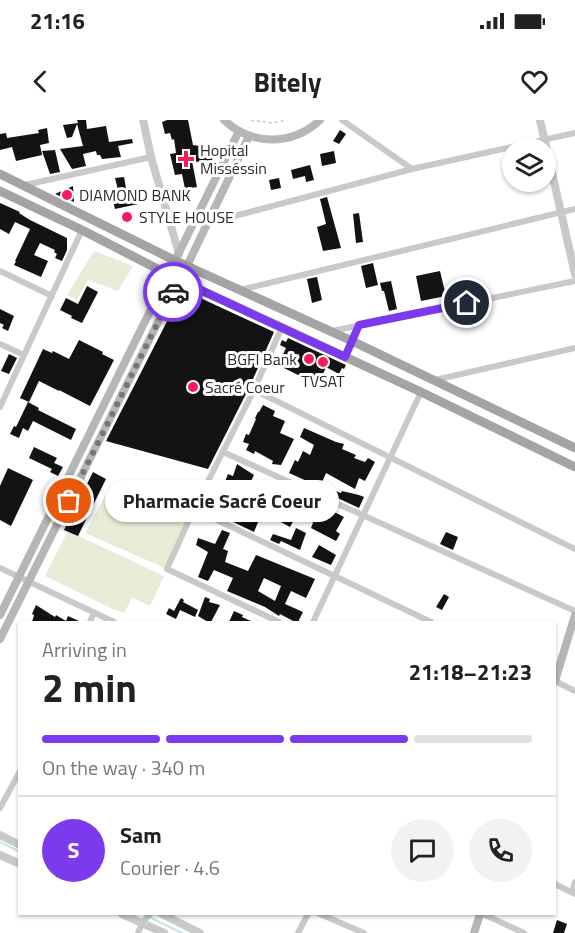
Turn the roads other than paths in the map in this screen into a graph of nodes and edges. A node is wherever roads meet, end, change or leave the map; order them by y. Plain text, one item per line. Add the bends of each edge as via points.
1 (143, 120) edge
2 (224, 120) edge
3 (320, 120) edge
4 (342, 120) edge
5 (540, 120) edge
6 (239, 131) junction
7 (575, 133) edge
8 (249, 136) junction
9 (544, 138) edge
10 (553, 138) edge
11 (502, 149) edge
12 (151, 157) junction
13 (412, 169) junction
14 (0, 174) edge
15 (24, 185) junction
16 (0, 191) edge
17 (556, 191) edge
18 (575, 209) edge
19 (561, 212) junction
20 (208, 224) junction
21 (82, 230) junction
22 (177, 258) junction
23 (187, 266) junction
24 (0, 271) edge
25 (169, 274) junction
26 (575, 274) edge
27 (179, 280) junction
28 (575, 281) edge
29 (239, 291) junction
30 (52, 296) junction
31 (359, 325) junction
32 (282, 327) junction
33 (330, 331) junction
34 (352, 341) junction
35 (0, 344) edge
36 (575, 348) edge
37 (24, 355) junction
38 (345, 357) junction
39 (434, 381) junction
40 (254, 390) junction
41 (421, 392) junction
42 (0, 406) edge
43 (575, 448) edge
44 (223, 452) junction
45 (390, 458) junction
46 (575, 467) edge
47 (194, 509) junction
48 (363, 516) junction
49 (575, 549) edge
50 (0, 568) edge
51 (18, 577) junction
52 (334, 577) junction
53 (29, 581) junction
54 (94, 612) junction
55 (575, 613) edge
56 (0, 615) edge
57 (90, 621) edge
58 (112, 621) edge
59 (277, 621) edge
60 (313, 621) edge
61 (429, 621) edge
62 (0, 639) edge
63 (556, 678) edge
64 (556, 682) edge
65 (575, 691) edge
66 (18, 775) edge
67 (0, 808) edge
68 (0, 835) edge
69 (18, 844) edge
70 (0, 855) edge
71 (18, 863) edge
72 (575, 882) edge
73 (556, 884) edge
74 (573, 893) edge
75 (124, 915) edge
76 (149, 915) edge
77 (164, 915) edge
78 (307, 915) edge
79 (322, 915) edge
80 (481, 915) edge
81 (483, 915) edge
82 (142, 923) junction
83 (138, 933) edge
84 (164, 933) edge
85 (200, 933) edge
86 (298, 933) edge
87 (364, 933) edge
88 (474, 933) edge
89 (524, 933) edge

1 - 12 street
2 - 6 main road
3 - 8 main road via 285,139
4 - 13 street
5 - 9 street
6 - 8 main road
6 - 22 main road
7 - 10 street
8 - 20 main road
11 - 13 street
12 - 15 street
12 - 22 street
13 - 20 street
14 - 15 main road
15 - 22 main road
16 - 21 main road
17 - 19 street
18 - 19 street
19 - 26 street
19 - 29 street
20 - 23 main road
21 - 25 main road
21 - 30 street
22 - 23 main road
22 - 25 main road
23 - 27 main road
23 - 29 main road
24 - 30 street
25 - 27 main road
25 - 51 main road
27 - 32 main road
27 - 53 main road
28 - 31 street
29 - 33 main road
30 - 37 street
31 - 33 street
31 - 34 street
32 - 38 main road
32 - 40 street
33 - 34 main road
34 - 38 street
34 - 39 main road
35 - 37 street
36 - 39 street
37 - 42 street
38 - 41 main road
39 - 43 main road
40 - 44 street
40 - 45 street
41 - 45 street
41 - 46 main road
44 - 47 street
44 - 48 street
45 - 48 street
45 - 49 street
47 - 52 street
47 - 59 street via 166,569
48 - 52 street
48 - 55 street
50 - 51 street
51 - 53 street
51 - 56 main road
52 - 60 street
52 - 61 street
53 - 54 street
53 - 62 main road
54 - 57 street
54 - 58 street
55 - 63 main road
64 - 65 street
66 - 67 street
68 - 69 street
70 - 71 street
72 - 74 street
73 - 74 street
75 - 82 street
76 - 82 street
77 - 85 street
78 - 86 street
79 - 87 street
80 - 88 main road
81 - 89 street
82 - 83 street
82 - 84 street

